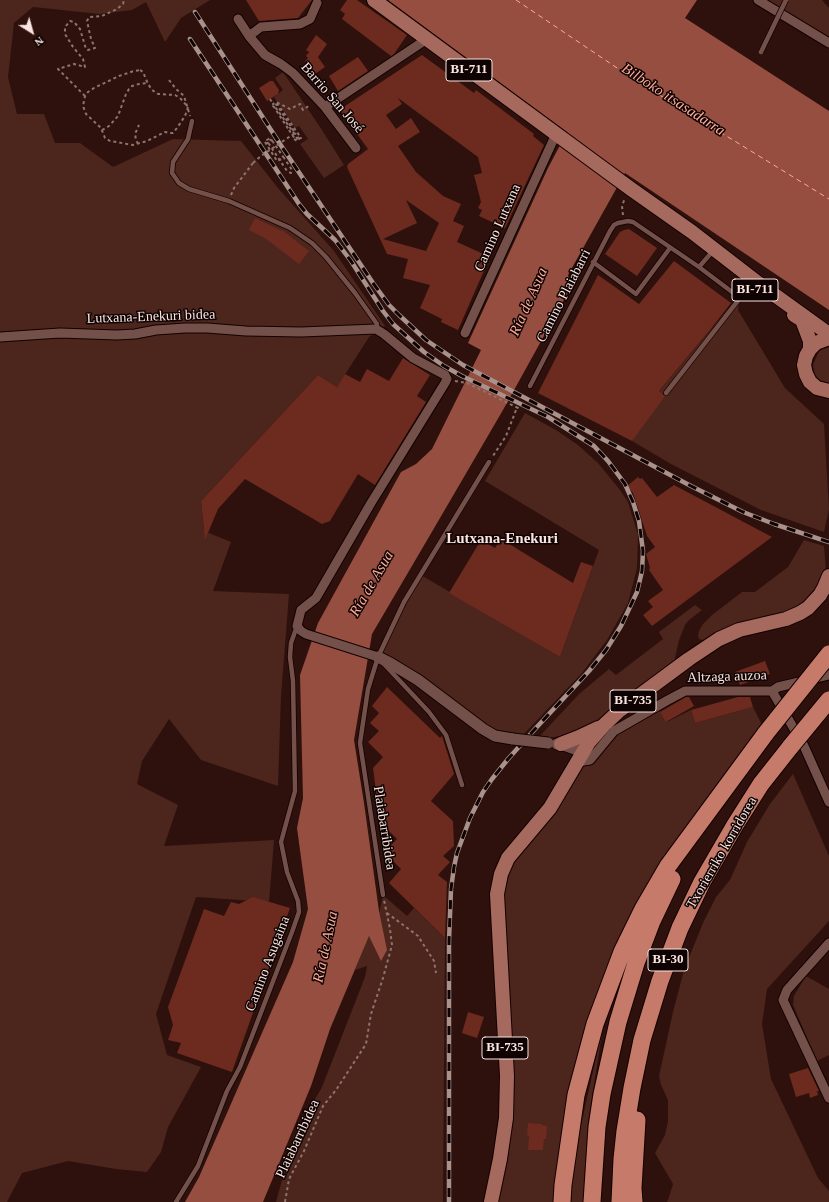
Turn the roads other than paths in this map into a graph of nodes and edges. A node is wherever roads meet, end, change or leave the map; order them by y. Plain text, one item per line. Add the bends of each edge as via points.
1 (374, 0) edge
2 (758, 0) edge
3 (786, 0) edge
4 (317, 3) dead end
5 (238, 19) dead end
6 (249, 36) junction
7 (427, 39) junction
8 (829, 43) edge
9 (761, 52) dead end
10 (325, 107) junction
11 (192, 121) road end
12 (559, 136) junction
13 (356, 148) dead end
14 (692, 232) junction
15 (670, 248) junction
16 (712, 252) junction
17 (593, 262) junction
18 (699, 267) junction
19 (376, 329) junction
20 (465, 333) dead end
21 (829, 334) edge
22 (0, 337) edge
23 (829, 338) edge
24 (810, 349) junction
25 (530, 386) dead end
26 (666, 393) dead end
27 (828, 393) edge
28 (489, 462) road end
29 (829, 576) edge
30 (297, 626) junction
31 (829, 654) edge
32 (375, 656) junction
33 (829, 675) edge
34 (772, 691) junction
35 (829, 700) edge
36 (604, 725) junction
37 (554, 744) junction
38 (580, 757) junction
39 (462, 784) dead end
40 (727, 785) junction
41 (829, 802) edge
42 (383, 895) road end
43 (829, 943) edge
44 (642, 1040) junction
45 (829, 1098) edge
46 (176, 1202) edge
47 (491, 1202) edge
48 (562, 1202) edge
49 (592, 1202) edge
50 (620, 1202) edge
51 (634, 1202) edge

1 - 7 main road, BI-711
2 - 8 street
3 - 9 lane, bridge
4 - 6 street via 310,19 300,24 261,27
5 - 6 street, Barrio San José
6 - 10 street, Barrio San José via 265,56 293,73
7 - 10 street
7 - 12 main road, BI-711
10 - 13 street, Barrio San José
11 - 19 lane via 188,139 173,162 172,173 179,183 189,189 229,201 290,228 312,243 355,293 377,324
12 - 14 main road, BI-711
12 - 20 street, Camino Lutxana
14 - 16 main road, BI-711
14 - 21 main road, BI-711
15 - 17 lane, Camino Plaiabarri via 633,222 623,221 614,225
15 - 17 lane via 636,294
15 - 18 lane
16 - 18 lane
16 - 24 main road, BI-711 via 736,276 802,320 810,341
17 - 25 lane, Camino Plaiabarri
18 - 26 lane via 740,298
19 - 22 street, Lutxana-Enekuri bidea via 286,332 185,328 117,335 60,333
19 - 30 street via 413,358 445,375 446,379 316,598 302,610
23 - 24 main road via 816,343
24 - 27 main road, BI-711 via 804,365 806,374 810,382
28 - 32 lane, Plaiabarribidea via 404,602
29 - 36 main road, BI-735 via 820,595 808,608 786,619 739,630 710,644 620,710
30 - 32 street via 306,634
30 - 46 lane, Camino Asugaina via 290,650 295,792 281,842 299,912 240,1067 227,1091 198,1166
31 - 40 highway, BI-30, bridge
32 - 37 street, bridge via 418,680 496,736
32 - 39 lane via 429,712 446,735
32 - 42 lane, Plaiabarribidea via 360,743
33 - 34 street, Altzaga auzoa via 778,687
34 - 38 street, Altzaga auzoa via 685,691 614,731 590,760
34 - 41 street via 804,746
35 - 44 highway, Txorierriko korridorea / BI-30, bridge via 762,784 702,882 680,928
36 - 37 main road via 579,738
36 - 38 main road, BI-735
37 - 38 street
38 - 47 main road, BI-735 via 550,808 508,858 501,874 497,894 507,1090 506,1118
40 - 48 highway via 668,866 622,952 595,1024 576,1095
40 - 49 highway, Txorierriko korridorea / BI-30 via 672,878 636,963 618,1022 602,1094 596,1133
43 - 45 street via 786,990 783,1000
44 - 50 highway, Txorierriko korridorea / BI-30 via 625,1131
44 - 51 highway

